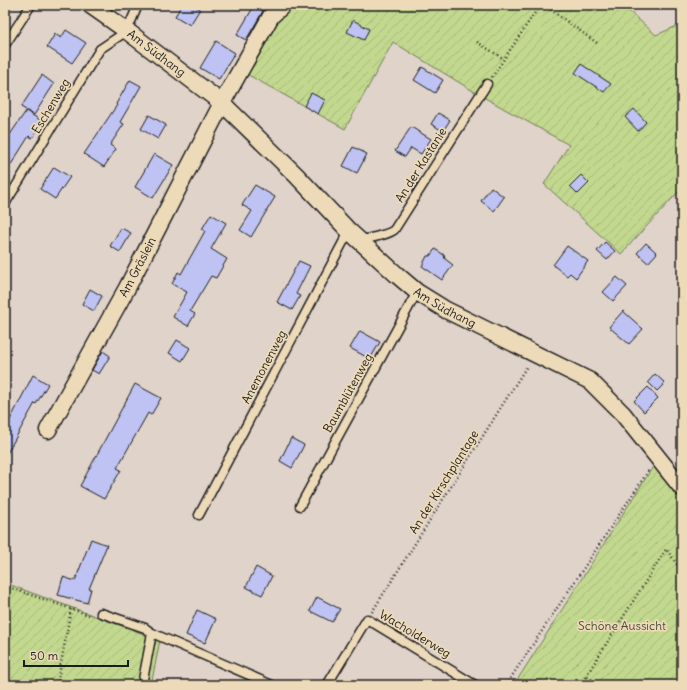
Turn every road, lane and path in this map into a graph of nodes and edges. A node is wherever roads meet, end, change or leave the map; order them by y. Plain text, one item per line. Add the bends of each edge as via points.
1 (31, 5) edge
2 (90, 5) edge
3 (138, 5) edge
4 (283, 5) edge
5 (540, 5) edge
6 (544, 5) edge
7 (127, 31) junction
8 (477, 42) dead end
9 (597, 43) dead end
10 (5, 45) edge
11 (504, 59) junction
12 (487, 84) joint
13 (222, 102) junction
14 (5, 204) edge
15 (355, 236) junction
16 (418, 292) junction
17 (535, 353) junction
18 (48, 430) dead end
19 (658, 456) junction
20 (682, 488) edge
21 (300, 506) dead end
22 (199, 515) dead end
23 (682, 572) edge
24 (5, 586) edge
25 (71, 609) junction
26 (101, 613) dead end
27 (89, 615) dead end
28 (367, 620) junction
29 (152, 633) junction
30 (586, 676) junction
31 (57, 685) edge
32 (142, 685) edge
33 (272, 685) edge
34 (327, 685) edge
35 (475, 685) edge
36 (506, 685) edge
37 (581, 685) edge
38 (600, 685) edge

1 - 10 lane
2 - 7 street, Am Südhang
3 - 7 lane
4 - 13 street via 271,16
5 - 11 path
6 - 9 path
7 - 13 street, Am Südhang
7 - 14 lane, Eschenweg via 100,49
8 - 11 path
11 - 12 path
12 - 15 lane, An der Kastanie via 394,230 387,235 368,238
13 - 15 street, Am Südhang
13 - 18 street, Am Gräslein via 127,288
15 - 16 street, Am Südhang
15 - 22 lane, Anemonenweg
16 - 17 street, Am Südhang via 446,310
16 - 21 lane, Baumblütenweg
17 - 19 street, Am Südhang via 590,380
17 - 28 path, An der Kirschplantage
19 - 20 street, Am Südhang
19 - 36 path
23 - 30 path via 666,549
24 - 25 path
25 - 27 path
25 - 31 path
26 - 29 lane via 145,628
28 - 34 lane, Wacholderweg
28 - 35 lane, Wacholderweg
29 - 32 lane
29 - 33 lane
30 - 37 path
30 - 38 path

